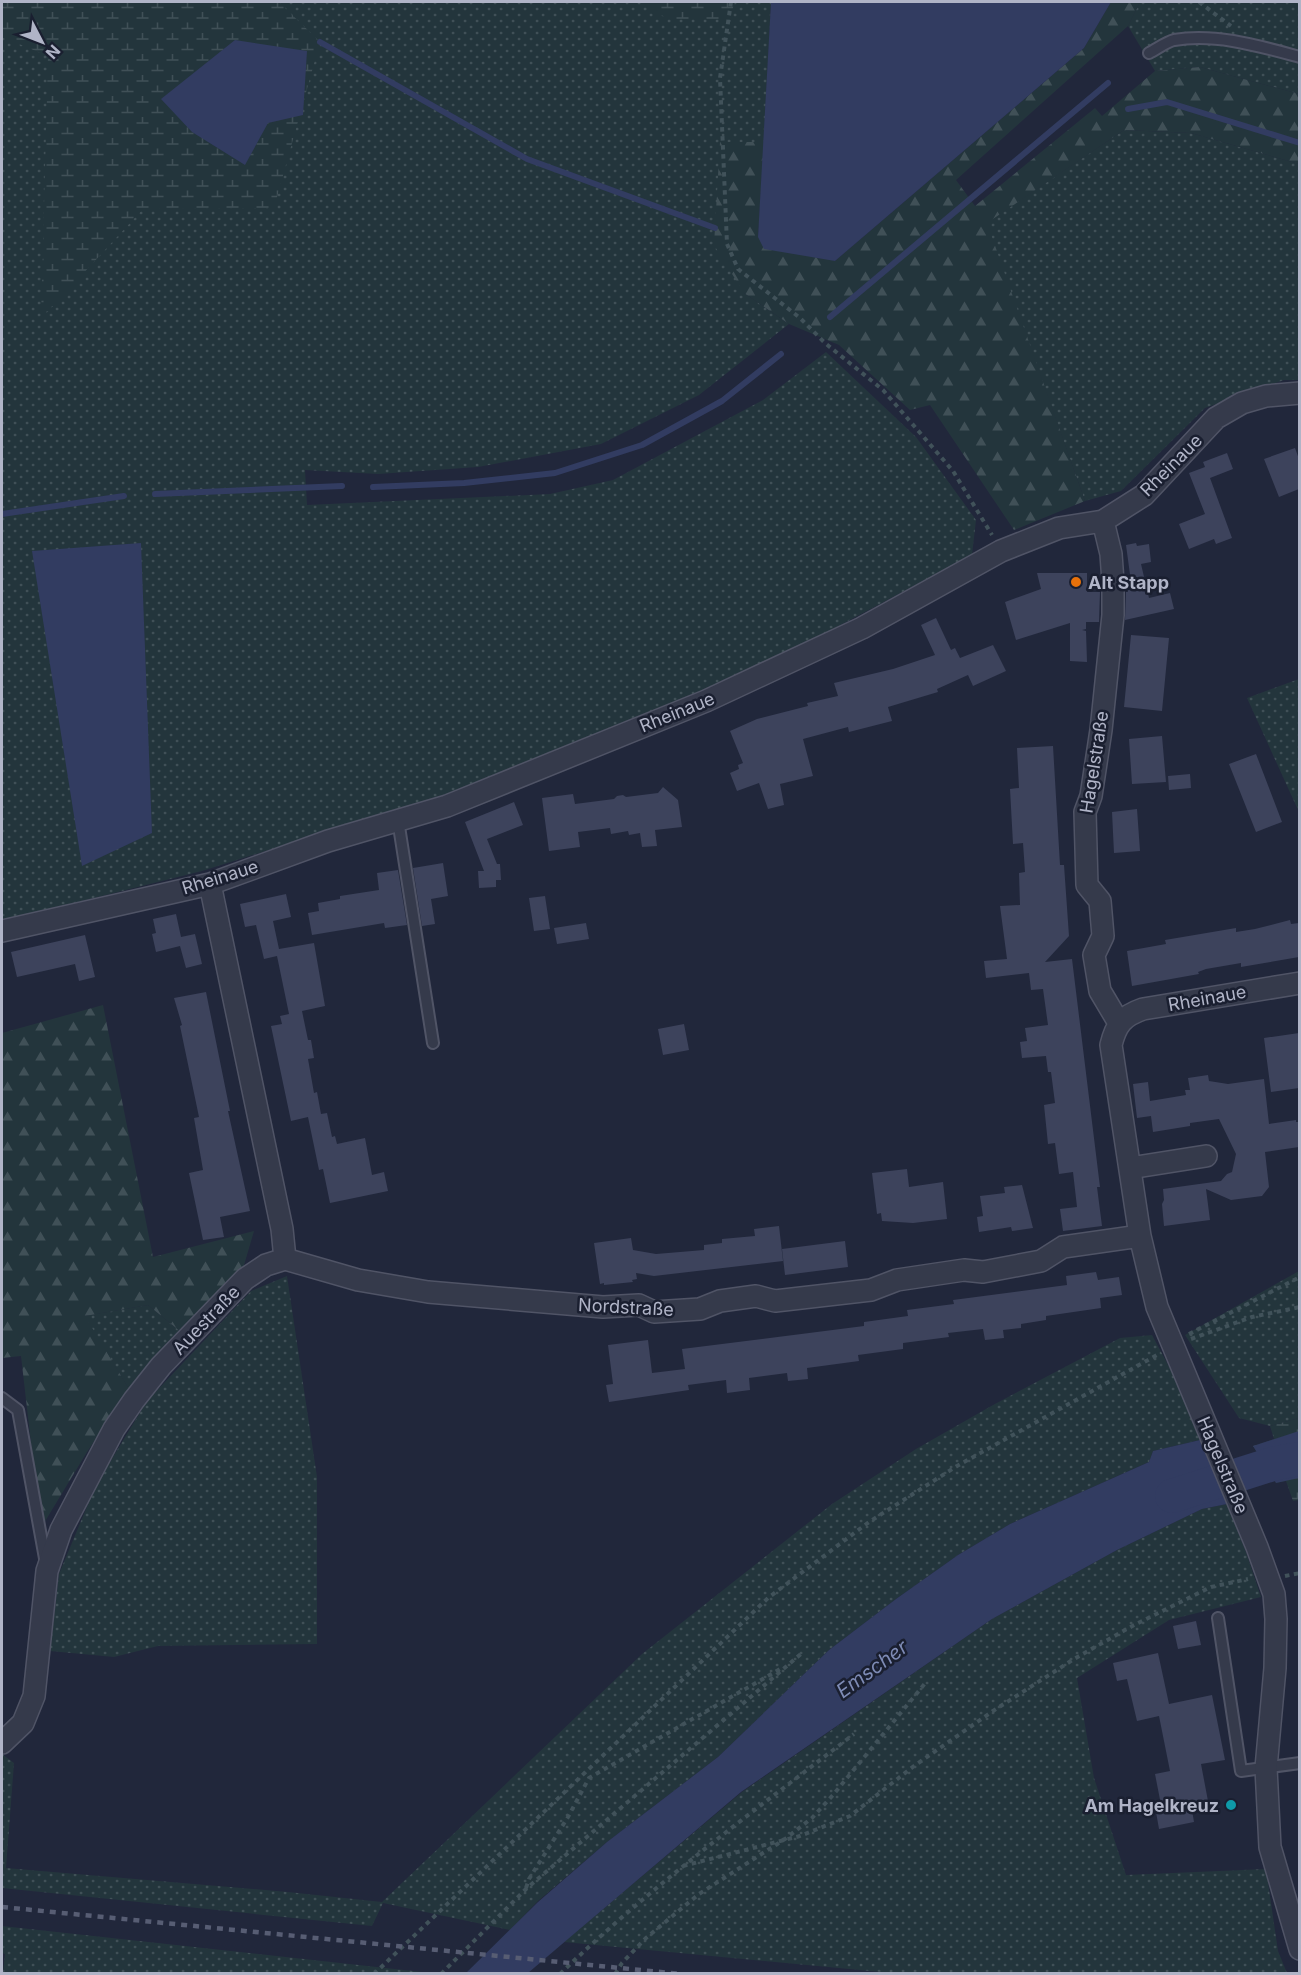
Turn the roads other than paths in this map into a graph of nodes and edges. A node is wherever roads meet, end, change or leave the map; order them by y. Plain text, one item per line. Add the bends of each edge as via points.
1 (1149, 53) dead end
2 (1299, 57) edge
3 (1299, 393) edge
4 (1103, 521) junction
5 (398, 820) junction
6 (210, 884) junction
7 (2, 931) edge
8 (1299, 983) edge
9 (1119, 1023) junction
10 (433, 1043) dead end
11 (1206, 1156) dead end
12 (1130, 1168) junction
13 (1140, 1236) junction
14 (285, 1259) junction
15 (2, 1398) edge
16 (47, 1571) junction
17 (1218, 1618) dead end
18 (2, 1743) edge
19 (1299, 1763) edge
20 (1266, 1768) junction
21 (1299, 1949) edge

1 - 2 lane via 1172,40 1208,38 1252,44
3 - 4 street, Rheinaue via 1242,403 1216,418 1144,495
4 - 5 street, Rheinaue via 1059,528 1002,551 862,627 706,701 447,806
4 - 9 street, Hagelstraße via 1111,554 1113,615 1101,730 1085,812 1087,885 1100,901 1103,936 1094,955 1100,991
5 - 6 street, Rheinaue
5 - 10 lane
6 - 7 street, Rheinaue
6 - 14 street
8 - 9 street, Rheinaue via 1143,1009 1128,1014
9 - 12 street, Hagelstraße via 1111,1045
11 - 12 street
12 - 13 street, Hagelstraße
13 - 14 street, Nordstraße via 1063,1247 1041,1261 983,1272 964,1269 897,1280 871,1290 775,1301 756,1296 720,1300 700,1309 654,1312 639,1305 603,1307 418,1291 358,1280
13 - 20 street, Hagelstraße via 1157,1307 1274,1594 1275,1668
14 - 16 street, Auestraße via 246,1279 161,1366 134,1400 114,1429 61,1530
15 - 16 lane via 18,1410
16 - 18 street, Auestraße via 34,1696 23,1723
17 - 20 lane via 1241,1771
19 - 20 lane
20 - 21 street, Hagelstraße via 1270,1846

